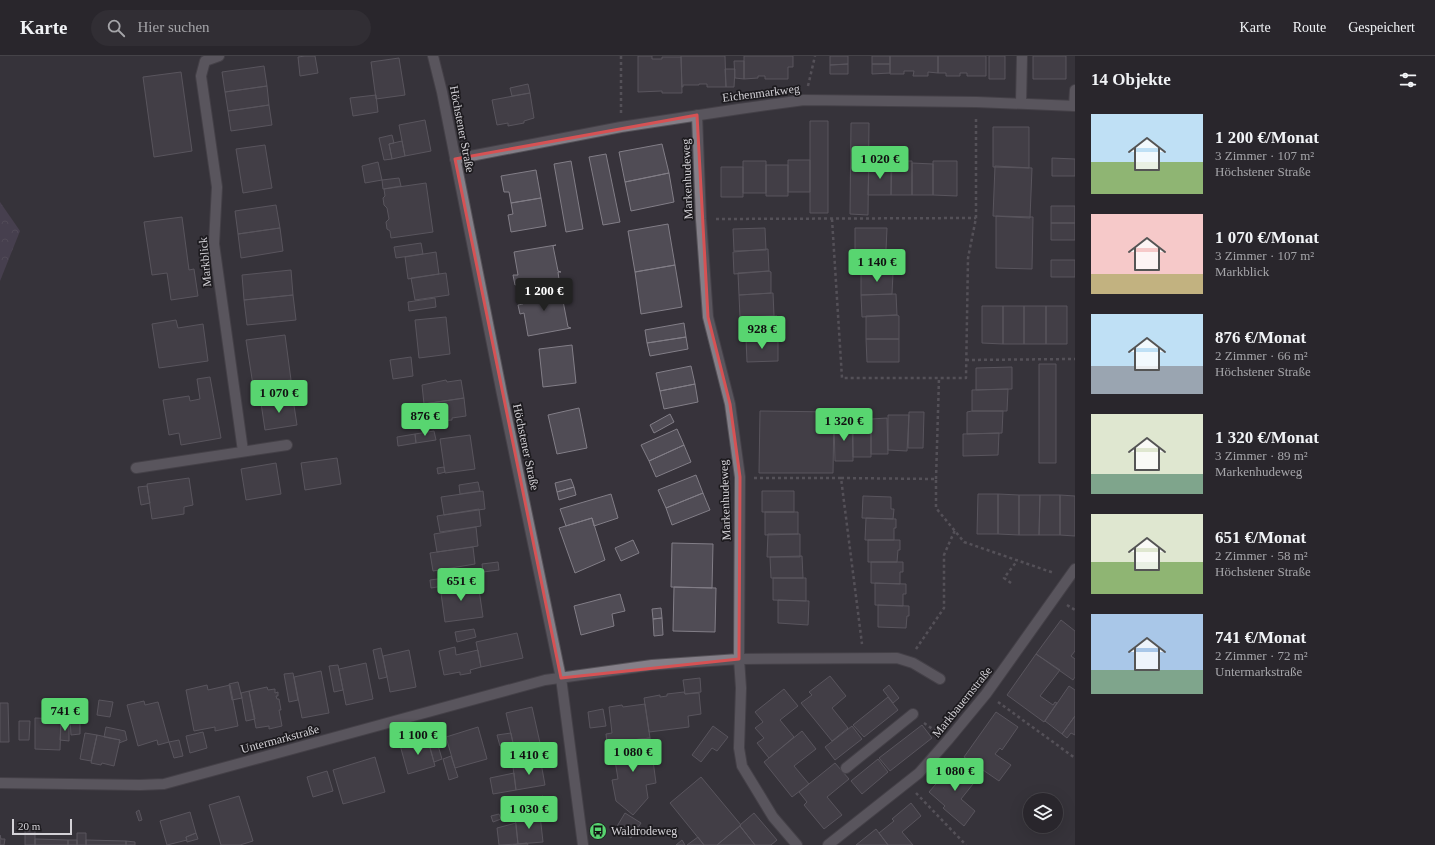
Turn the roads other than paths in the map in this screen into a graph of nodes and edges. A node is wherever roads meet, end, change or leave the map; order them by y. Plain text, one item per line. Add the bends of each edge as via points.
1 (219, 56) edge
2 (433, 56) edge
3 (1022, 56) edge
4 (1075, 90) edge
5 (1021, 103) junction
6 (1075, 106) edge
7 (697, 115) junction
8 (455, 159) junction
9 (287, 445) dead end
10 (243, 451) junction
11 (136, 468) dead end
12 (1075, 569) edge
13 (739, 659) junction
14 (561, 678) junction
15 (940, 679) dead end
16 (913, 714) road end
17 (846, 768) dead end
18 (0, 783) edge
19 (583, 845) edge
20 (797, 845) edge
21 (828, 845) edge

1 - 10 street, Markblick via 205,62 201,76 216,187 214,244
2 - 8 street, Höchstener Straße
3 - 5 street
4 - 6 street
5 - 6 street, Eichenmarkweg
5 - 7 street, Eichenmarkweg via 804,100
7 - 8 street, Eichenmarkweg
7 - 13 street, Markenhudeweg via 708,317 730,404 740,478
8 - 14 street, Höchstener Straße
9 - 10 street
10 - 11 street
12 - 21 street, Markbauernstraße via 986,694 948,740 919,772
13 - 14 street via 652,666
13 - 15 street via 896,658 913,663
13 - 20 street, Markenhudeweg via 739,748 742,766 774,816
14 - 18 street, Untermarkstraße via 545,680 164,784
14 - 19 street, Höchstener Straße
16 - 17 street

